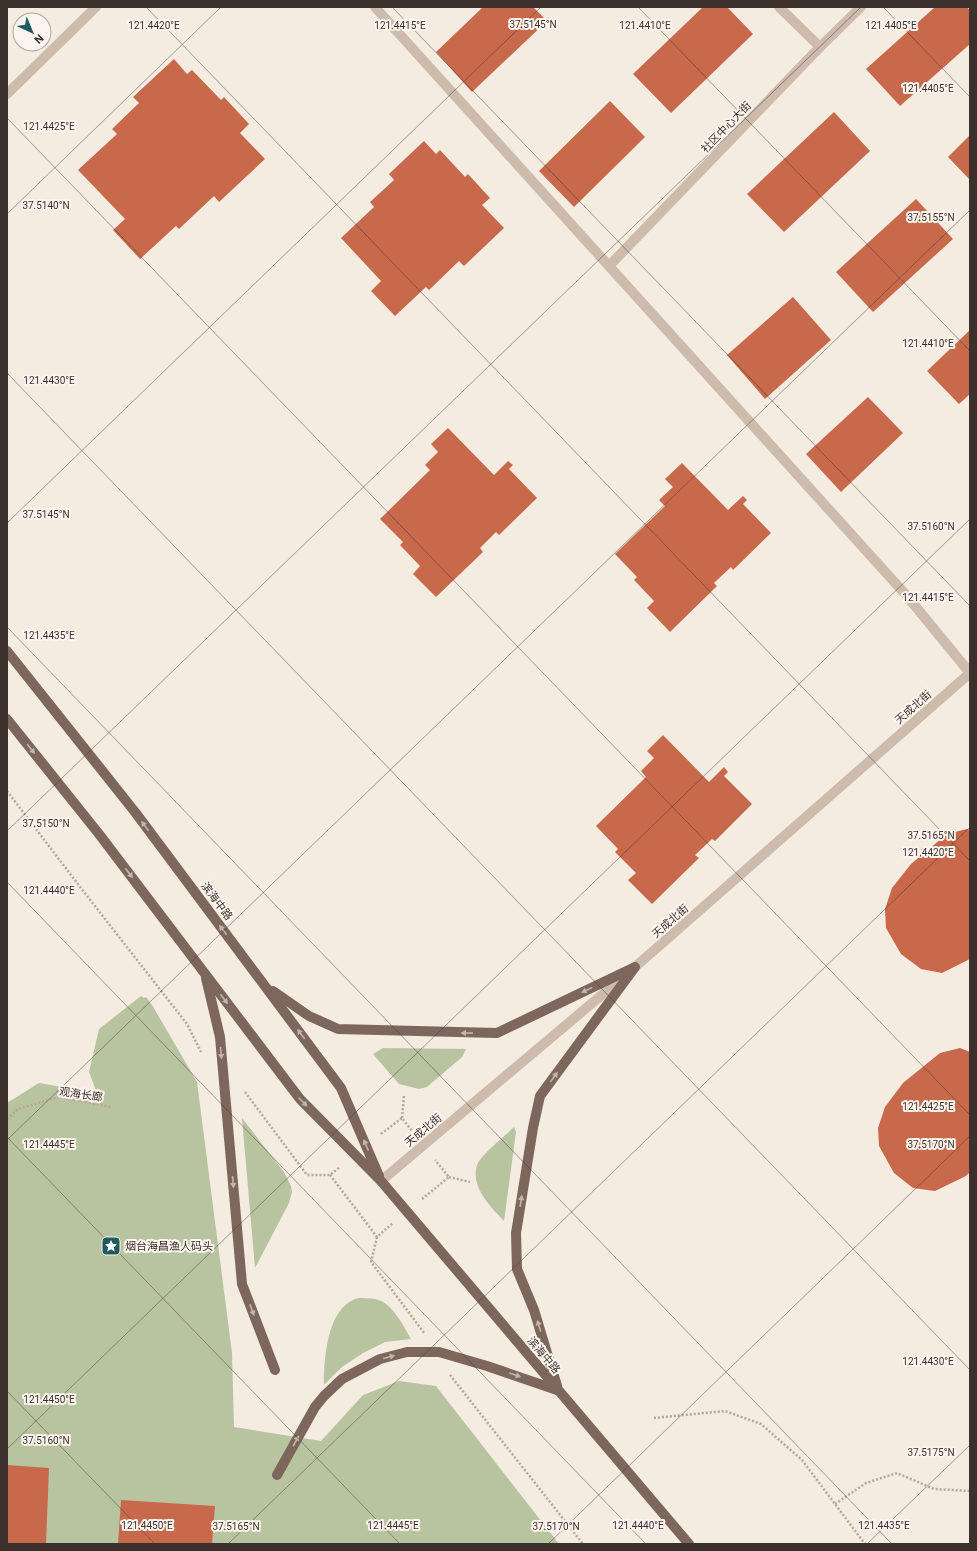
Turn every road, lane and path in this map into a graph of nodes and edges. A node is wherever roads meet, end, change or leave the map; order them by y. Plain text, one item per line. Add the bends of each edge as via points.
1 (96, 7) edge
2 (375, 7) edge
3 (779, 7) edge
4 (861, 7) edge
5 (820, 47) junction
6 (7, 94) edge
7 (609, 266) junction
8 (7, 651) edge
9 (970, 673) edge
10 (7, 719) edge
11 (7, 791) edge
12 (635, 967) junction
13 (205, 974) junction
14 (266, 986) junction
15 (201, 1053) dead end
16 (240, 1086) dead end
17 (404, 1095) dead end
18 (111, 1107) dead end
19 (402, 1118) dead end
20 (7, 1119) edge
21 (330, 1174) dead end
22 (449, 1177) dead end
23 (381, 1181) junction
24 (470, 1182) dead end
25 (377, 1237) dead end
26 (439, 1352) junction
27 (275, 1370) dead end
28 (558, 1390) junction
29 (654, 1418) dead end
30 (277, 1475) dead end
31 (970, 1491) edge
32 (835, 1504) junction
33 (583, 1544) edge
34 (689, 1544) edge
35 (865, 1544) edge

1 - 6 street
2 - 7 street
3 - 5 street
4 - 5 street, 社区中心大街
5 - 7 street, 社区中心大街
7 - 9 street via 907,596
14 -> 8 main road, 滨海中路 via 135,812
9 - 12 street, 天成北街
10 -> 13 main road, 滨海中路
11 - 15 path via 187,1024
12 -> 14 main road via 497,1033 338,1029 309,1016
12 - 23 street, 天成北街
28 -> 12 main road via 534,1310 517,1269 516,1233 533,1128 540,1096
13 -> 23 main road, 滨海中路 via 300,1099
13 -> 27 main road via 220,1037 242,1284
23 -> 14 main road, 滨海中路 via 341,1088
16 - 21 path via 307,1175
17 - 19 path
18 - 20 path, 观海长廊 via 59,1097 18,1109
22 - 24 path
23 - 28 main road, 滨海中路
25 - 26 path via 371,1262
26 -> 28 main road
30 -> 26 main road via 315,1407 342,1379 380,1359 407,1352
26 - 33 path via 447,1371
28 - 34 main road, 滨海中路
29 - 32 path via 725,1411 761,1424 802,1460
31 - 32 path via 934,1489 897,1473 866,1483
32 - 35 path

